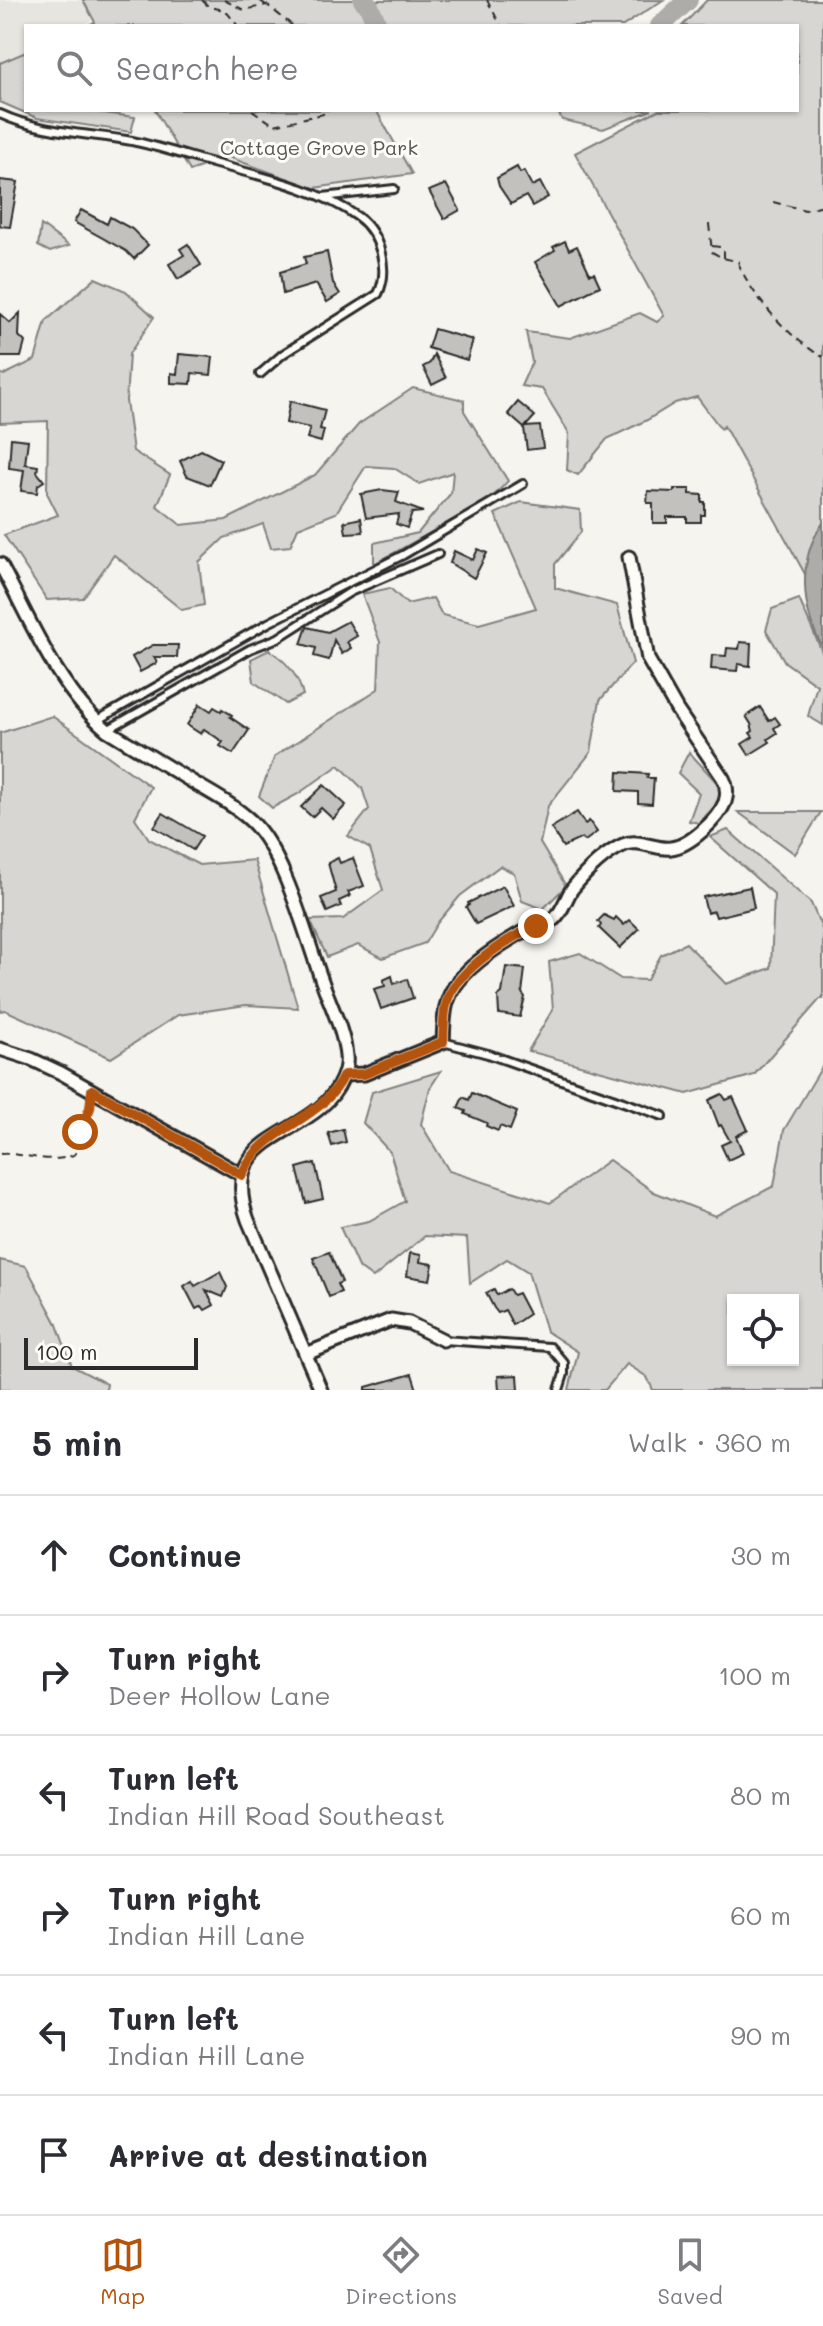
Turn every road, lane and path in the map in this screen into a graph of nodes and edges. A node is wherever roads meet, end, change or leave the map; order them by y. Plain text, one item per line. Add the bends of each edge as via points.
1 (202, 0) edge
2 (224, 0) edge
3 (259, 0) edge
4 (487, 0) edge
5 (267, 5) junction
6 (236, 24) edge
7 (291, 24) edge
8 (500, 24) edge
9 (255, 112) edge
10 (324, 112) edge
11 (0, 114) edge
12 (394, 189) dead end
13 (323, 197) junction
14 (773, 202) dead end
15 (823, 205) edge
16 (709, 224) dead end
17 (711, 246) junction
18 (724, 258) junction
19 (823, 357) edge
20 (260, 374) dead end
21 (523, 484) dead end
22 (438, 554) dead end
23 (629, 557) dead end
24 (0, 564) edge
25 (96, 721) junction
26 (107, 730) junction
27 (443, 1042) junction
28 (0, 1049) edge
29 (344, 1075) junction
30 (92, 1090) junction
31 (663, 1116) dead end
32 (0, 1154) edge
33 (242, 1175) junction
34 (443, 1340) joint
35 (306, 1354) junction
36 (321, 1390) edge
37 (559, 1390) edge

1 - 6 path via 225,10
2 - 5 path via 244,10
3 - 5 path
4 - 8 path
5 - 7 path
9 - 10 path via 274,125
11 - 13 lane via 34,126 134,141
12 - 13 lane
13 - 20 lane via 365,224 383,257 383,282 378,294
14 - 15 path via 805,210
16 - 17 path
17 - 18 path
17 - 18 path via 721,247
18 - 19 path via 739,262 746,281 775,316
21 - 25 lane
22 - 26 lane via 350,592 278,638
23 - 27 street via 648,659 723,778 724,803 713,819 675,848 636,842 616,850 571,890 552,920 520,933 476,964 448,1000
24 - 25 street via 67,688
25 - 26 street
26 - 29 street via 232,806 263,836 284,876 340,1030 347,1059
27 - 29 street via 364,1074
27 - 31 lane
28 - 30 street
29 - 33 street via 327,1101 253,1154
30 - 32 path via 75,1154
30 - 33 street
33 - 35 street via 242,1203
34 - 35 street via 391,1320
34 - 37 lane via 550,1347 564,1363
35 - 36 street

